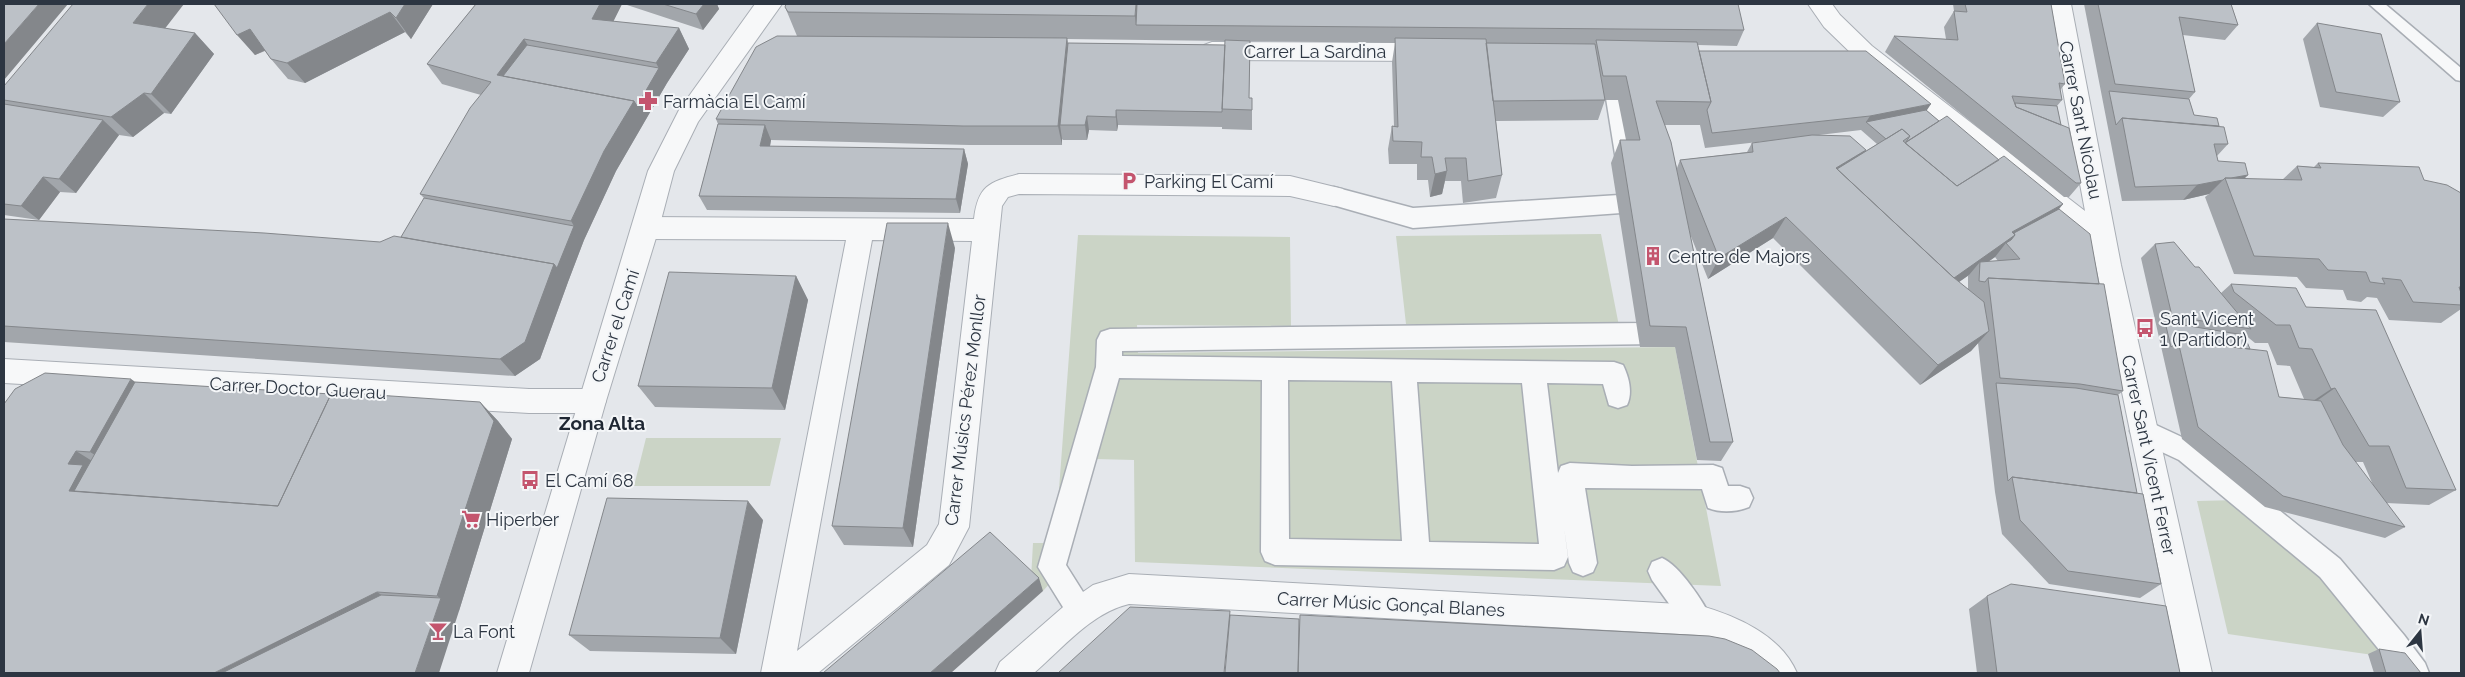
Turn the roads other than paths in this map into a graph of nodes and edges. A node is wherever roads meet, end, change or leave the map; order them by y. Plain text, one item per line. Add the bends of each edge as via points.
1 (770, 4) edge
2 (1820, 4) edge
3 (2059, 4) edge
4 (2376, 4) edge
5 (1193, 51) edge
6 (1451, 52) edge
7 (1612, 52) edge
8 (1835, 52) edge
9 (1864, 52) junction
10 (2461, 76) edge
11 (1334, 196) joint
12 (646, 228) junction
13 (861, 230) junction
14 (985, 230) junction
15 (2103, 237) junction
16 (1652, 295) edge
17 (1109, 367) junction
18 (1275, 369) junction
19 (1404, 370) junction
20 (4, 371) edge
21 (1533, 371) junction
22 (32, 374) junction
23 (1618, 397) dead end
24 (14, 398) edge
25 (592, 401) junction
26 (2143, 431) junction
27 (1740, 498) dead end
28 (1416, 555) junction
29 (1583, 563) dead end
30 (1662, 571) dead end
31 (1081, 611) junction
32 (1698, 620) junction
33 (513, 673) edge
34 (777, 673) edge
35 (794, 673) edge
36 (1012, 673) edge
37 (1781, 673) edge
38 (2196, 673) edge
39 (2414, 673) edge

1 - 12 street, Carrer el Camí via 762,11 748,50 688,118 661,171
2 - 9 street via 1832,21
3 - 15 street, Carrer Sant Nicolau
4 - 10 lane
5 - 6 street, Carrer La Sardina
7 - 11 street via 1637,212 1414,218
8 - 9 street
9 - 15 street
11 - 14 street, Carrer Músics Pérez Monllor via 1290,186 1019,184 1000,189 989,203
12 - 13 street
12 - 25 street, Carrer el Camí
13 - 14 street
13 - 34 street
14 - 35 street, Carrer Músics Pérez Monllor via 954,527 938,555
15 - 26 street, Carrer Sant Vicent Ferrer
16 - 17 street via 1658,332 1110,340
17 - 18 street
17 - 31 street via 1052,567
18 - 19 street
18 - 28 street via 1275,552
19 - 21 street
19 - 28 street
20 - 22 street, Carrer Doctor Guerau
21 - 23 street via 1614,373
21 - 28 street via 1554,557
22 - 24 street
22 - 25 street, Carrer Doctor Guerau
25 - 33 street, Carrer el Camí
26 - 38 street, Carrer Sant Vicent Ferrer
26 - 39 street via 2188,452 2330,568
27 - 29 street via 1717,499 1713,477 1570,475
30 - 32 street
31 - 32 street, Carrer Músic Gonçal Blanes via 1104,595 1129,589
31 - 36 street, Carrer Músic Gonçal Blanes
32 - 37 street, Carrer Músic Gonçal Blanes via 1722,626 1740,636 1771,659

